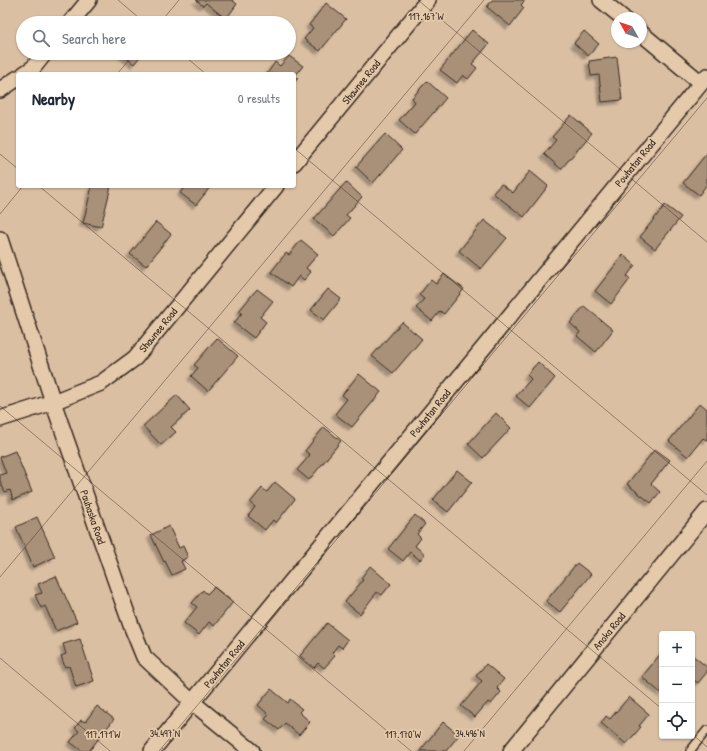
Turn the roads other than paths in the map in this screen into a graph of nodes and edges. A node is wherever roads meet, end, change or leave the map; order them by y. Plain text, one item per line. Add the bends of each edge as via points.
1 (89, 0) edge
2 (428, 0) edge
3 (601, 0) edge
4 (616, 12) edge
5 (76, 16) edge
6 (647, 37) edge
7 (39, 60) edge
8 (27, 72) edge
9 (16, 79) edge
10 (704, 80) edge
11 (0, 90) edge
12 (296, 161) edge
13 (274, 188) edge
14 (0, 239) edge
15 (53, 402) junction
16 (0, 419) edge
17 (707, 511) edge
18 (192, 702) junction
19 (707, 730) edge
20 (152, 751) edge
21 (252, 751) edge
22 (511, 751) edge
23 (690, 751) edge

1 - 5 street
2 - 12 street, Shawnee Road
3 - 4 street
6 - 10 street
7 - 8 street
9 - 11 street
10 - 18 street, Powhatan Road
13 - 15 street, Shawnee Road via 135,358 100,383
14 - 15 street, Pauhaska Road
15 - 16 street, Shawnee Road
15 - 18 street, Pauhaska Road via 130,625 144,657
17 - 22 street, Anoka Road
18 - 20 street, Powhatan Road
18 - 21 street, Pauhaska Road
19 - 23 lane

